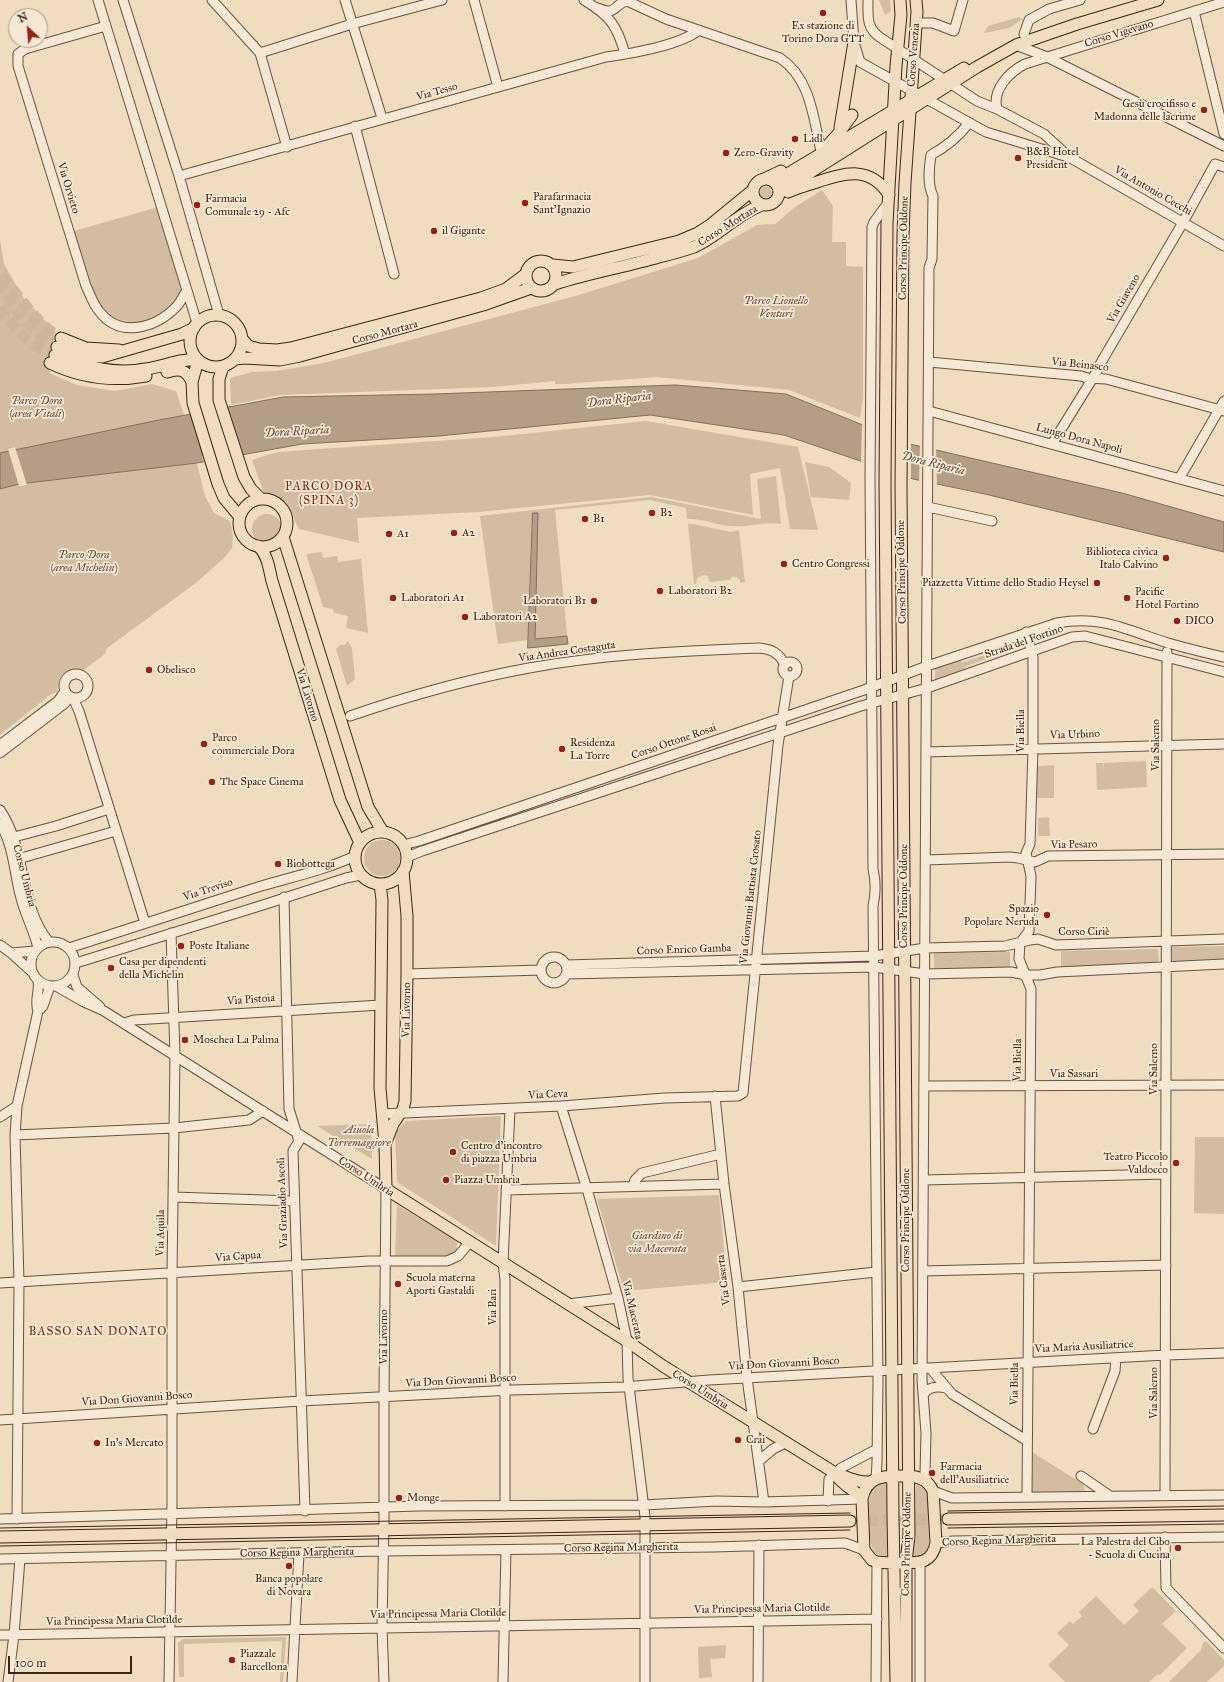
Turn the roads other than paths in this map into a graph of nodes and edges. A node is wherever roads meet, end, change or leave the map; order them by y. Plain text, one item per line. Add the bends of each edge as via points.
1 (98, 0) edge
2 (123, 0) edge
3 (212, 0) edge
4 (345, 0) edge
5 (442, 0) edge
6 (474, 0) edge
7 (584, 0) edge
8 (851, 0) edge
9 (868, 0) edge
10 (900, 0) edge
11 (916, 0) edge
12 (963, 0) edge
13 (1080, 0) edge
14 (1158, 0) edge
15 (1224, 2) edge
16 (409, 4) edge
17 (598, 8) junction
18 (1194, 11) junction
19 (916, 23) junction
20 (352, 24) junction
21 (1075, 25) junction
22 (106, 26) junction
23 (699, 30) junction
24 (1024, 34) junction
25 (854, 42) junction
26 (1016, 45) junction
27 (897, 49) junction
28 (260, 53) junction
29 (624, 54) junction
30 (1047, 57) junction
31 (914, 60) junction
32 (948, 82) junction
33 (895, 83) junction
34 (498, 87) junction
35 (917, 97) junction
36 (997, 109) junction
37 (893, 110) junction
38 (910, 111) junction
39 (852, 114) dead end
40 (382, 118) junction
41 (893, 122) junction
42 (968, 123) junction
43 (355, 126) junction
44 (840, 132) junction
45 (1224, 134) edge
46 (1224, 146) edge
47 (287, 147) junction
48 (821, 151) junction
49 (1069, 157) junction
50 (1220, 166) edge
51 (179, 176) junction
52 (762, 180) junction
53 (774, 182) junction
54 (753, 190) junction
55 (778, 196) junction
56 (889, 199) junction
57 (762, 205) junction
58 (1183, 222) junction
59 (1224, 246) edge
60 (553, 265) junction
61 (394, 274) dead end
62 (526, 274) junction
63 (555, 284) junction
64 (531, 288) junction
65 (187, 290) junction
66 (219, 315) junction
67 (195, 326) junction
68 (243, 340) junction
69 (56, 351) junction
70 (235, 359) junction
71 (198, 360) junction
72 (929, 362) junction
73 (223, 367) junction
74 (1092, 379) junction
75 (192, 382) junction
76 (1224, 401) edge
77 (928, 411) junction
78 (1222, 411) edge
79 (1052, 444) junction
80 (1179, 479) junction
81 (1224, 491) edge
82 (261, 499) junction
83 (928, 507) junction
84 (240, 517) junction
85 (992, 521) dead end
86 (283, 537) junction
87 (258, 546) junction
88 (1026, 632) junction
89 (1168, 643) junction
90 (1032, 652) junction
91 (1167, 657) junction
92 (1224, 658) edge
93 (927, 666) junction
94 (1224, 672) edge
95 (903, 675) junction
96 (789, 676) joint
97 (887, 682) junction
98 (872, 687) junction
99 (927, 688) junction
100 (69, 695) junction
101 (903, 695) junction
102 (84, 696) junction
103 (887, 699) junction
104 (872, 703) junction
105 (79, 712) junction
106 (350, 716) dead end
107 (783, 718) junction
108 (780, 733) junction
109 (1224, 744) edge
110 (0, 745) edge
111 (1168, 745) junction
112 (1033, 749) junction
113 (926, 752) junction
114 (0, 753) edge
115 (109, 809) junction
116 (0, 810) edge
117 (0, 824) edge
118 (116, 831) junction
119 (383, 832) junction
120 (11, 839) junction
121 (360, 843) junction
122 (403, 845) junction
123 (1224, 854) edge
124 (355, 856) junction
125 (1167, 856) junction
126 (407, 857) junction
127 (16, 858) junction
128 (926, 860) junction
129 (1027, 860) junction
130 (403, 871) junction
131 (361, 875) junction
132 (380, 884) junction
133 (284, 897) junction
134 (144, 923) junction
135 (171, 933) junction
136 (1224, 939) edge
137 (49, 942) junction
138 (1020, 942) junction
139 (1166, 942) junction
140 (0, 945) edge
141 (69, 948) junction
142 (925, 948) junction
143 (36, 949) junction
144 (905, 952) junction
145 (12, 953) junction
146 (888, 954) junction
147 (874, 956) junction
148 (76, 963) junction
149 (756, 964) junction
150 (1224, 964) edge
151 (1166, 966) junction
152 (874, 967) junction
153 (889, 969) junction
154 (541, 970) junction
155 (566, 970) junction
156 (905, 971) junction
157 (32, 972) junction
158 (407, 974) junction
159 (925, 974) junction
160 (1026, 975) junction
161 (72, 976) junction
162 (38, 981) junction
163 (53, 986) junction
164 (381, 1005) junction
165 (287, 1010) junction
166 (38, 1011) junction
167 (104, 1011) junction
168 (173, 1017) junction
169 (124, 1023) junction
170 (175, 1055) junction
171 (1166, 1085) junction
172 (1224, 1085) edge
173 (924, 1086) junction
174 (1029, 1086) junction
175 (715, 1096) junction
176 (16, 1106) junction
177 (561, 1106) junction
178 (510, 1109) junction
179 (263, 1111) junction
180 (401, 1113) junction
181 (382, 1114) junction
182 (0, 1117) edge
183 (174, 1128) junction
184 (297, 1132) junction
185 (15, 1135) junction
186 (385, 1144) junction
187 (721, 1154) junction
188 (1166, 1174) junction
189 (1029, 1178) junction
190 (924, 1180) junction
191 (724, 1184) junction
192 (633, 1186) junction
193 (587, 1189) junction
194 (386, 1190) junction
195 (506, 1190) junction
196 (173, 1197) junction
197 (294, 1201) junction
198 (470, 1242) junction
199 (385, 1260) junction
200 (503, 1263) junction
201 (296, 1265) junction
202 (1166, 1265) junction
203 (1028, 1268) junction
204 (923, 1271) junction
205 (876, 1272) junction
206 (172, 1274) junction
207 (18, 1282) junction
208 (0, 1283) edge
209 (738, 1287) junction
210 (618, 1298) junction
211 (568, 1304) junction
212 (628, 1342) junction
213 (1224, 1353) edge
214 (1166, 1355) junction
215 (1116, 1358) junction
216 (1028, 1362) junction
217 (907, 1369) junction
218 (926, 1369) junction
219 (893, 1370) junction
220 (878, 1371) junction
221 (747, 1378) junction
222 (688, 1382) junction
223 (630, 1387) junction
224 (946, 1388) junction
225 (504, 1391) junction
226 (923, 1395) junction
227 (384, 1397) junction
228 (301, 1401) junction
229 (172, 1408) junction
230 (16, 1419) junction
231 (0, 1420) edge
232 (754, 1422) junction
233 (1093, 1429) dead end
234 (1026, 1440) junction
235 (787, 1442) junction
236 (877, 1449) junction
237 (759, 1461) junction
238 (835, 1473) junction
239 (893, 1476) junction
240 (907, 1476) junction
241 (1081, 1476) dead end
242 (873, 1480) junction
243 (930, 1487) junction
244 (1224, 1494) edge
245 (1165, 1495) junction
246 (1110, 1496) junction
247 (1027, 1497) junction
248 (862, 1499) junction
249 (828, 1501) junction
250 (764, 1502) junction
251 (644, 1505) junction
252 (505, 1506) junction
253 (384, 1507) junction
254 (306, 1511) junction
255 (172, 1514) junction
256 (1224, 1515) edge
257 (0, 1519) edge
258 (17, 1519) junction
259 (948, 1519) tunnel mouth
260 (850, 1521) tunnel mouth
261 (645, 1525) junction
262 (384, 1530) junction
263 (172, 1534) junction
264 (0, 1537) edge
265 (1165, 1537) junction
266 (1224, 1537) edge
267 (936, 1543) junction
268 (758, 1545) junction
269 (646, 1548) junction
270 (506, 1550) junction
271 (864, 1550) junction
272 (383, 1551) junction
273 (299, 1554) junction
274 (171, 1556) junction
275 (0, 1559) edge
276 (20, 1559) junction
277 (877, 1562) junction
278 (920, 1562) junction
279 (894, 1563) junction
280 (906, 1563) junction
281 (877, 1619) junction
282 (758, 1621) junction
283 (644, 1622) junction
284 (503, 1624) junction
285 (382, 1627) junction
286 (296, 1629) junction
287 (171, 1632) junction
288 (0, 1635) edge
289 (14, 1635) junction
290 (1224, 1648) edge
291 (8, 1682) edge
292 (169, 1682) edge
293 (292, 1682) edge
294 (384, 1682) edge
295 (503, 1682) edge
296 (645, 1682) edge
297 (758, 1682) edge
298 (876, 1682) edge
299 (896, 1682) edge
300 (906, 1682) edge
301 (920, 1682) edge

1 - 22 street
2 - 51 street
3 - 28 street
4 - 20 street
5 - 16 street
6 - 34 street
7 - 17 street
8 - 25 street, Via Antonio Cecchi
9 - 27 street, Via Antonio Cecchi via 869,23 873,32
10 - 27 main road, Corso Venezia
11 - 19 main road, Corso Venezia
12 - 19 street via 954,31 933,24
13 - 24 street via 1049,9 1029,20
14 - 21 main road, Corso Vigevano
15 - 18 street, Corso Vigevano
16 - 20 street
17 - 23 street via 612,11 624,1
17 - 29 street via 612,22
18 - 30 street, Corso Vigevano
18 - 45 street
19 - 31 main road, Corso Venezia
20 - 28 street
20 - 40 street
21 - 24 main road, Corso Vigevano
21 - 26 main road, Corso Vigevano
22 - 65 street
22 - 65 street, Via Orvieto via 25,49 18,54 18,66 86,286 98,310 117,325 138,328 158,321 168,314
23 - 29 street, Via Tesso via 687,37
23 - 48 street via 780,58 790,65 805,86
24 - 32 main road, Corso Vigevano
25 - 33 street, Via Antonio Cecchi via 860,62
25 - 44 main road
26 - 30 street
26 - 32 main road, Corso Vigevano
27 - 31 street, Via Antonio Cecchi
27 - 33 main road, Corso Principe Oddone
28 - 47 street
29 - 34 street, Via Tesso
30 - 36 street, Corso Vigevano via 1015,69 1010,74 997,93
30 - 46 street
31 - 32 street, Via Antonio Cecchi
31 - 35 main road, Corso Venezia
32 - 35 main road
32 - 36 street, Via Antonio Cecchi via 983,105
33 - 35 street, Via Antonio Cecchi
33 - 37 main road, Corso Principe Oddone
34 - 40 street, Via Tesso
35 - 37 main road
35 - 38 main road
35 - 38 main road, Corso Venezia
35 - 42 street, Via Antonio Cecchi
36 - 49 street, Via Antonio Cecchi via 1044,134
37 - 41 main road, Corso Principe Oddone
37 - 53 main road
38 - 41 main road
38 - 95 main road, Corso Principe Oddone via 903,235
39 - 44 main road
40 - 43 street, Via Tesso
41 - 55 main road
41 - 56 main road, Corso Principe Oddone
42 - 49 street, Via Antonio Cecchi via 986,132
42 - 72 street via 954,140 931,155 932,259 929,268
43 - 47 street, Via Tesso
43 - 61 street
44 - 48 main road
47 - 51 street, Via Tesso
48 - 52 main road
49 - 58 street, Via Antonio Cecchi
50 - 58 street, Via Giaveno
51 - 66 street
52 - 53 main road
52 - 54 main road
53 - 55 main road via 778,186
54 - 57 main road via 755,199
54 - 60 main road, Corso Mortara via 709,226 679,241 573,267
55 - 56 main road via 848,173 858,173 881,185
55 - 57 main road via 769,205
56 - 97 main road, Corso Principe Oddone via 885,418
56 - 98 street, Corso Principe Oddone via 872,227
57 - 63 main road, Corso Mortara via 753,208 717,235 694,247
58 - 59 street, Via Antonio Cecchi
58 - 74 street, Via Giaveno
60 - 62 main road via 541,261 534,262
60 - 63 main road via 557,275
62 - 64 main road
62 - 68 main road, Corso Mortara via 506,289 480,298 308,344 277,350 259,349 248,346
63 - 64 main road via 542,291
64 - 70 main road, Corso Mortara via 483,305 300,356 280,360
65 - 67 street
66 - 67 main road via 209,315
66 - 68 main road via 233,322 241,332
67 - 69 main road via 182,334 115,355 85,356
67 - 71 main road via 190,340 191,348
68 - 70 main road via 241,350
69 - 71 main road via 82,365 106,371 146,370 187,359
69 - 75 main road via 63,370 82,375 102,379 128,379 179,369 186,372
70 - 73 main road
71 - 73 main road via 210,366
71 - 75 main road
72 - 74 street, Via Beinasco
72 - 77 street
73 - 82 main road via 219,379 219,400 247,484
74 - 78 street, Via Beinasco via 1106,379
74 - 79 street, Via Giaveno
75 - 84 main road via 193,403 213,470 221,492
76 - 78 street
77 - 79 street, Lungo Dora Napoli
77 - 83 street, Corso Principe Oddone
78 - 80 street
79 - 80 street, Lungo Dora Napoli
80 - 81 street, Lungo Dora Napoli
82 - 84 main road via 247,505
82 - 86 main road via 276,502 285,512 288,524
83 - 85 street
83 - 93 street, Corso Principe Oddone
84 - 87 main road via 240,530 243,536 251,544
86 - 87 main road via 273,545
86 - 119 main road via 367,802
87 - 121 main road, Via Livorno via 267,559 340,800
88 - 89 street, Strada del Fortino via 1072,620 1089,620 1107,622
88 - 90 street, Via Biella
88 - 93 street, Strada del Fortino
89 - 91 street, Via Salerno
89 - 92 street, Strada del Fortino
90 - 91 street, Strada del Fortino via 1085,636
90 - 99 street, Strada del Fortino
90 - 112 street, Via Biella
91 - 94 street, Strada del Fortino
91 - 111 street, Via Salerno
93 - 95 street, Corso Ottone Rosai
93 - 99 street, Corso Principe Oddone
95 - 97 street, Corso Ottone Rosai
95 - 101 main road, Corso Principe Oddone
96 - 106 street, Via Andrea Costaguta via 784,672 785,665 770,649 641,654 531,668 491,676 419,694
96 - 107 street, Via Giovanni Battista Crosato
97 - 98 street, Corso Ottone Rosai
97 - 103 main road, Corso Principe Oddone
98 - 104 street, Corso Principe Oddone
98 - 107 street, Corso Ottone Rosai
99 - 101 street
99 - 113 street, Corso Principe Oddone
100 - 102 street via 81,698
100 - 102 street via 64,683 73,674 81,675 87,680 87,692
100 - 105 street
100 - 110 street
100 - 114 street via 64,704
101 - 103 street
101 - 144 main road, Corso Principe Oddone
102 - 105 street
103 - 104 street
103 - 146 main road, Corso Principe Oddone
104 - 108 street
104 - 147 street, Corso Principe Oddone via 873,869 876,881 873,906
105 - 115 street
107 - 108 street, Via Giovanni Battista Crosato
107 - 122 street, Corso Ottone Rosai
108 - 126 street
108 - 149 street, Via Giovanni Battista Crosato
109 - 111 street, Via Urbino
111 - 112 street, Via Urbino
111 - 125 street, Via Salerno
112 - 113 street, Via Urbino
112 - 129 street, Via Biella via 1030,844 1026,853
113 - 128 street, Corso Principe Oddone
115 - 118 street
115 - 120 street
116 - 120 street, Corso Umbria via 9,824
117 - 120 street, Corso Umbria
118 - 127 street
118 - 134 street
119 - 121 main road via 369,835
119 - 122 main road via 394,836
120 - 127 street, Corso Umbria
121 - 124 main road
122 - 126 main road
123 - 125 street, Via Pesaro
124 - 131 main road via 356,866
124 - 134 street, Via Treviso
125 - 129 street, Via Pesaro via 1048,856 1036,862
125 - 139 street, Via Salerno
126 - 130 main road
127 - 137 street, Corso Umbria via 40,929
127 - 143 street, Corso Umbria via 21,899 36,937
128 - 129 street, Via Pesaro
128 - 142 street, Corso Principe Oddone
129 - 138 street, Via Biella via 1031,876 1029,931
130 - 132 main road via 393,881
130 - 158 main road, Via Livorno via 407,916
131 - 132 main road
131 - 133 street
132 - 164 main road, Via Livorno
133 - 135 street
133 - 165 street, Via Graziadio Ascoli
134 - 141 street, Via Treviso
135 - 148 street
135 - 168 street, Via Aquila
136 - 139 street, Corso Ciriè
137 - 141 street via 56,942
137 - 143 street
138 - 139 street, Corso Ciriè via 1038,939 1056,945
138 - 142 street, Corso Ciriè via 1005,946
138 - 160 street, Via Biella via 1019,959
139 - 151 street, Via Salerno
140 - 145 street
141 - 148 street
142 - 144 street, Corso Ciriè
142 - 159 street, Corso Principe Oddone
143 - 145 street
143 - 157 street, Corso Umbria via 31,959
144 - 146 street, Corso Ciriè
144 - 156 main road, Corso Principe Oddone
145 - 157 street
146 - 147 street, Corso Ciriè
146 - 153 main road, Corso Principe Oddone
147 - 149 street, Corso Enrico Gamba
147 - 152 street, Corso Principe Oddone
148 - 161 street
149 - 152 street, Corso Enrico Gamba
149 - 155 street, Corso Enrico Gamba
149 - 175 street, Via Giovanni Battista Crosato via 743,1093 738,1096
150 - 151 street
151 - 160 street
151 - 171 street, Via Salerno
152 - 153 street
152 - 205 street, Corso Principe Oddone
153 - 156 street
153 - 219 main road, Corso Principe Oddone
154 - 155 street via 543,977 553,983 560,981
154 - 155 street via 543,963 551,957 563,960
154 - 158 street
156 - 159 street
156 - 217 main road, Corso Principe Oddone
157 - 162 street
158 - 180 main road, Via Livorno via 406,1089 405,1104
159 - 160 street via 1011,972
159 - 173 street, Corso Principe Oddone
160 - 174 street, Via Biella via 1031,990
161 - 163 street via 63,984
161 - 167 street, Corso Umbria via 77,987
162 - 163 street, Corso Umbria
162 - 166 street
163 - 166 street
163 - 167 street, Corso Umbria
164 - 165 street, Via Pistoia
164 - 181 main road, Via Livorno
165 - 168 street, Via Pistoia
165 - 184 street, Via Graziadio Ascoli via 290,1109
166 - 176 street
167 - 169 street, Corso Umbria
168 - 169 street, Via Pistoia
168 - 170 street, Via Aquila
169 - 170 street, Corso Umbria
170 - 179 street, Corso Umbria
170 - 183 street, Via Aquila
171 - 172 street, Via Sassari
171 - 174 street, Via Sassari
171 - 188 street, Via Salerno
173 - 174 street, Via Sassari
173 - 190 street, Corso Principe Oddone
174 - 189 street, Via Biella
175 - 177 street, Via Ceva
175 - 187 street, Via Caserta
176 - 182 street
176 - 185 street via 9,1122
177 - 178 street, Via Ceva
177 - 193 street, Via Macerata
178 - 180 street, Via Ceva
178 - 195 street, Via Bari
179 - 183 street via 249,1120
179 - 184 street, Corso Umbria
180 - 181 street, Via Ceva
180 - 186 main road, Via Livorno via 393,1124
181 - 186 main road, Via Livorno
183 - 185 street
183 - 196 street, Via Aquila
184 - 194 street, Corso Umbria
184 - 197 street, Via Graziadio Ascoli via 299,1141 293,1151
185 - 207 street
186 - 194 main road, Via Livorno
187 - 191 street, Via Caserta
187 - 192 street via 642,1173
188 - 189 street
188 - 202 street, Via Salerno
189 - 190 street
189 - 203 street, Via Biella
190 - 204 street, Corso Principe Oddone
191 - 192 street
191 - 209 street, Via Caserta
192 - 193 street
193 - 195 street
193 - 210 street, Via Macerata
194 - 198 main road, Corso Umbria
194 - 199 street, Via Livorno
195 - 200 street, Via Bari
196 - 197 street
196 - 206 street, Via Aquila
197 - 201 street, Via Graziadio Ascoli
198 - 199 street, Via Capua via 458,1256 447,1261
198 - 200 main road, Corso Umbria
199 - 201 street, Via Capua
199 - 227 street, Via Livorno
200 - 211 main road, Corso Umbria
200 - 225 street, Via Bari
201 - 206 street, Via Capua
201 - 228 street, Via Graziadio Ascoli
202 - 203 street
202 - 214 street, Via Salerno
203 - 204 street
203 - 216 street, Via Biella
204 - 218 street, Corso Principe Oddone
205 - 209 street
205 - 220 street, Corso Principe Oddone
206 - 207 street, Via Capua
206 - 229 street, Via Aquila
207 - 208 street, Via Capua
207 - 230 street
209 - 221 street, Via Caserta
210 - 211 street
210 - 212 street, Via Macerata
211 - 212 main road, Corso Umbria
212 - 222 main road, Corso Umbria
212 - 223 street, Via Macerata
213 - 214 street, Via Maria Ausiliatrice
214 - 215 street, Via Maria Ausiliatrice
214 - 245 street, Via Salerno
215 - 216 street, Via Maria Ausiliatrice
215 - 233 street via 1115,1371
216 - 218 street, Via Maria Ausiliatrice
216 - 234 street, Via Biella
217 - 218 street, Via Don Giovanni Bosco
217 - 219 street, Via Don Giovanni Bosco
217 - 240 main road, Corso Principe Oddone
218 - 224 street via 936,1374
218 - 226 street, Corso Principe Oddone
219 - 220 street, Via Don Giovanni Bosco
219 - 239 main road, Corso Principe Oddone
220 - 221 street, Via Don Giovanni Bosco
220 - 236 street, Corso Principe Oddone
221 - 222 street, Via Don Giovanni Bosco
221 - 232 street, Via Caserta
222 - 223 street, Via Don Giovanni Bosco
222 - 232 main road, Corso Umbria
223 - 225 street, Via Don Giovanni Bosco
223 - 251 street, Via Macerata
224 - 226 street via 930,1388
224 - 234 street
225 - 227 street, Via Don Giovanni Bosco
225 - 252 street, Via Bari
226 - 243 street, Corso Principe Oddone via 926,1433 925,1474
227 - 228 street, Via Don Giovanni Bosco
227 - 253 street, Via Livorno
228 - 229 street, Via Don Giovanni Bosco
228 - 254 street, Via Graziadio Ascoli
229 - 230 street, Via Don Giovanni Bosco
229 - 255 street, Via Aquila
230 - 231 street, Via Don Giovanni Bosco
230 - 258 street
232 - 235 main road, Corso Umbria
232 - 237 street, Via Caserta
234 - 247 street, Via Biella
235 - 237 street via 773,1449
235 - 238 main road, Corso Umbria
236 - 238 street
236 - 242 street, Corso Principe Oddone
237 - 250 street, Via Caserta
238 - 242 main road, Corso Umbria via 855,1481
238 - 248 main road, Corso Umbria via 841,1482
238 - 249 street via 829,1479
239 - 240 main road
239 - 242 main road
239 - 279 main road, Corso Principe Oddone
240 - 243 main road via 919,1477
240 - 280 main road, Corso Principe Oddone
241 - 246 street
242 - 248 main road
243 - 247 street via 952,1498
243 - 267 main road, Corso Principe Oddone
244 - 245 street
245 - 246 street
246 - 247 street
248 - 249 street
248 - 271 main road
249 - 250 street
250 - 251 street via 716,1501
251 - 252 street
251 - 261 street, Via Macerata
252 - 253 street
253 - 254 street
253 - 262 street, Via Livorno
254 - 255 street
255 - 258 street
255 - 263 street, Via Aquila
256 - 259 main road, Corso Regina Margherita
257 - 258 street
260 - 261 main road, Corso Regina Margherita
261 - 262 main road, Corso Regina Margherita
261 - 269 street, Via Macerata
262 - 263 main road, Corso Regina Margherita
262 - 272 street, Via Livorno
263 - 264 main road, Corso Regina Margherita
263 - 274 street, Via Aquila
265 - 266 street, Corso Regina Margherita
265 - 267 street, Corso Regina Margherita
265 - 290 street via 1166,1588
267 - 278 main road, Corso Regina Margherita via 931,1556
268 - 269 street, Corso Regina Margherita
268 - 271 street, Corso Regina Margherita via 845,1543
268 - 282 street
269 - 270 street, Corso Regina Margherita
269 - 283 street, Via Macerata
270 - 272 street, Corso Regina Margherita
270 - 284 street
271 - 277 main road, Corso Regina Margherita
272 - 273 street, Corso Regina Margherita
272 - 285 street, Via Livorno
273 - 274 street, Corso Regina Margherita
273 - 286 street
274 - 276 street, Corso Regina Margherita
274 - 287 street, Via Aquila
275 - 276 street, Corso Regina Margherita
276 - 289 street
277 - 279 main road
277 - 281 street
278 - 280 main road
278 - 301 street, Corso Principe Oddone
279 - 280 main road
279 - 299 main road, Corso Principe Oddone
280 - 300 main road, Corso Principe Oddone
281 - 282 street, Via Principessa Maria Clotilde
281 - 298 street
282 - 283 street, Via Principessa Maria Clotilde
282 - 297 street
283 - 284 street, Via Principessa Maria Clotilde
283 - 296 street, Via Macerata
284 - 285 street, Via Principessa Maria Clotilde
284 - 295 street
285 - 286 street, Via Principessa Maria Clotilde
285 - 294 street, Via Livorno
286 - 287 street, Via Principessa Maria Clotilde
286 - 293 street
287 - 289 street, Via Principessa Maria Clotilde
287 - 292 street, Via Aquila
288 - 289 street, Via Principessa Maria Clotilde
289 - 291 street

